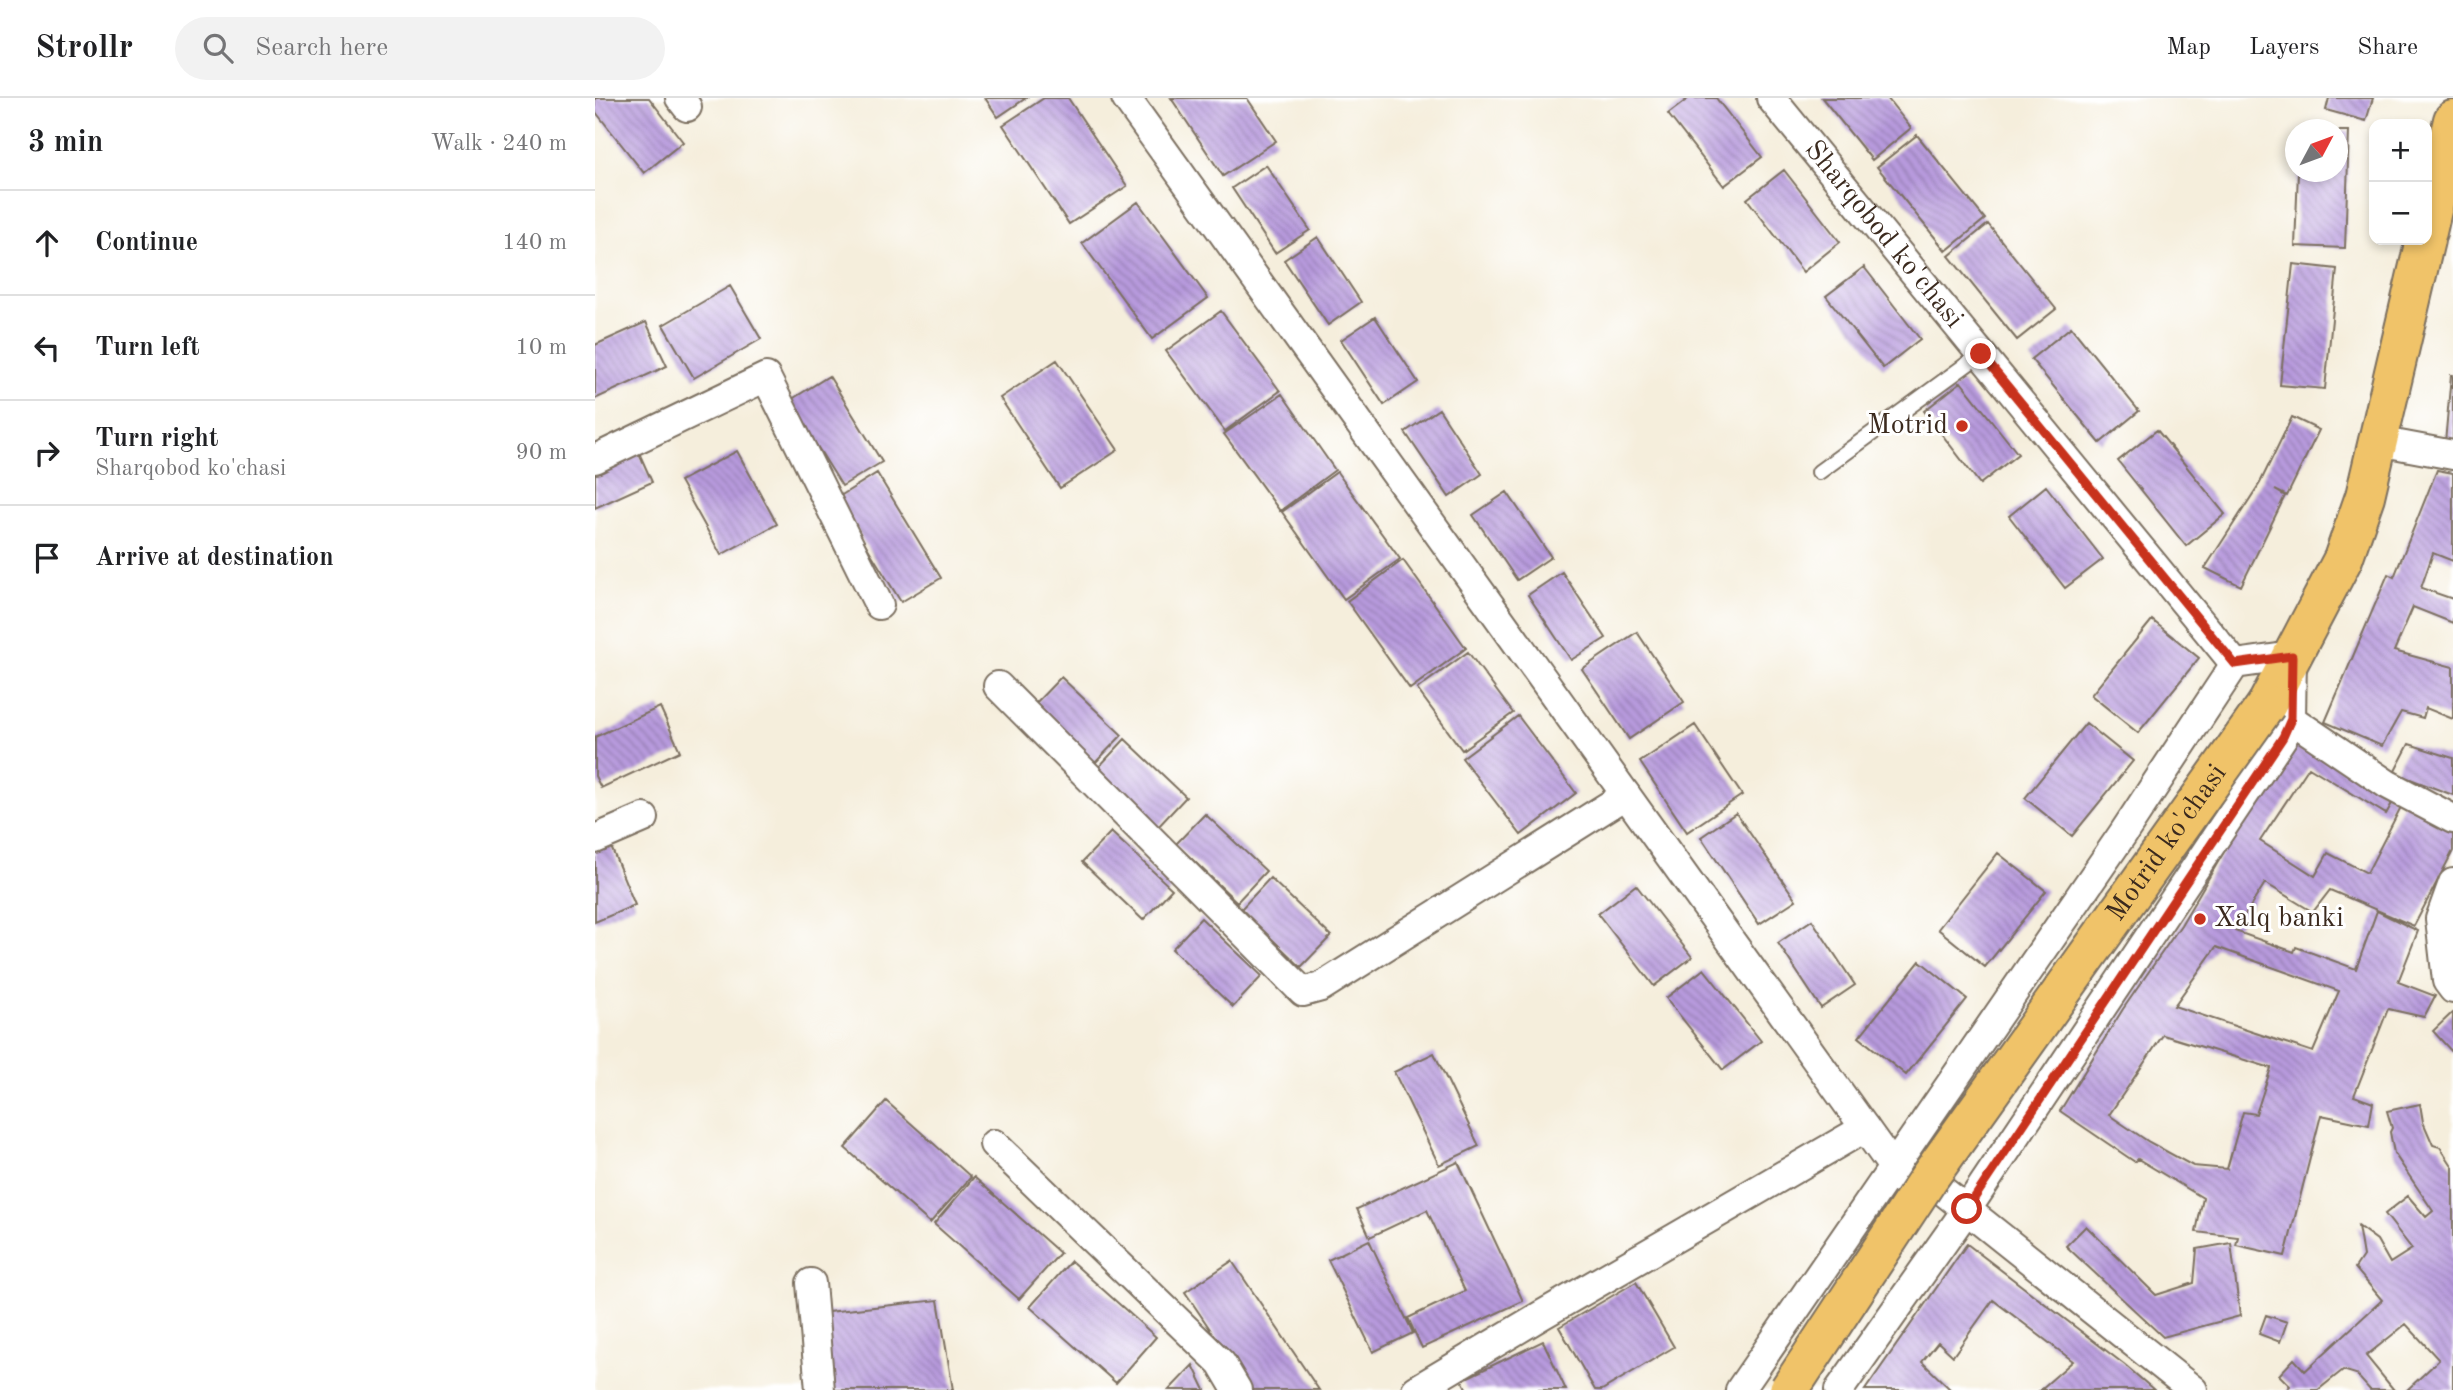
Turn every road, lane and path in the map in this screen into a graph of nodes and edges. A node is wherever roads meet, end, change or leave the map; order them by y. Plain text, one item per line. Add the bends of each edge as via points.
1 (1126, 98) edge
2 (1771, 98) edge
3 (2453, 120) edge
4 (2432, 210) edge
5 (2424, 245) edge
6 (1981, 354) junction
7 (2378, 440) junction
8 (599, 449) edge
9 (2453, 455) edge
10 (1819, 472) dead end
11 (879, 605) dead end
12 (2292, 656) junction
13 (2235, 664) junction
14 (997, 686) dead end
15 (2279, 711) junction
16 (1626, 795) junction
17 (644, 818) dead end
18 (2453, 818) edge
19 (595, 839) edge
20 (2453, 883) edge
21 (2453, 989) edge
22 (1865, 1128) junction
23 (995, 1144) dead end
24 (1912, 1181) junction
25 (1967, 1209) junction
26 (1846, 1236) junction
27 (811, 1283) dead end
28 (1907, 1292) junction
29 (820, 1390) edge
30 (1237, 1390) edge
31 (1416, 1390) edge
32 (1740, 1390) edge
33 (1789, 1390) edge
34 (1839, 1390) edge
35 (2193, 1390) edge

1 - 16 street
2 - 6 street, Sharqobod ko'chasi
3 - 4 main road
5 - 7 main road, Motrid ko'chasi
6 - 10 lane
6 - 13 street, Sharqobod ko'chasi
7 - 9 street
7 - 12 main road, Motrid ko'chasi via 2343,559
8 - 11 street via 766,377
12 - 13 street
12 - 15 main road, Motrid ko'chasi
13 - 24 street via 2122,835
14 - 16 street via 1303,992 1321,986
15 - 18 street via 2387,784
15 - 24 main road, Motrid ko'chasi, bridge
15 - 25 street via 2283,737
16 - 22 street
17 - 19 street
20 - 21 street via 2440,919 2447,981
22 - 24 street
22 - 31 street
23 - 30 street via 1221,1363
24 - 25 street
24 - 26 street
24 - 33 main road, Motrid ko'chasi, bridge
25 - 28 street
25 - 35 street
26 - 28 street
26 - 32 street
27 - 29 street
28 - 34 street

